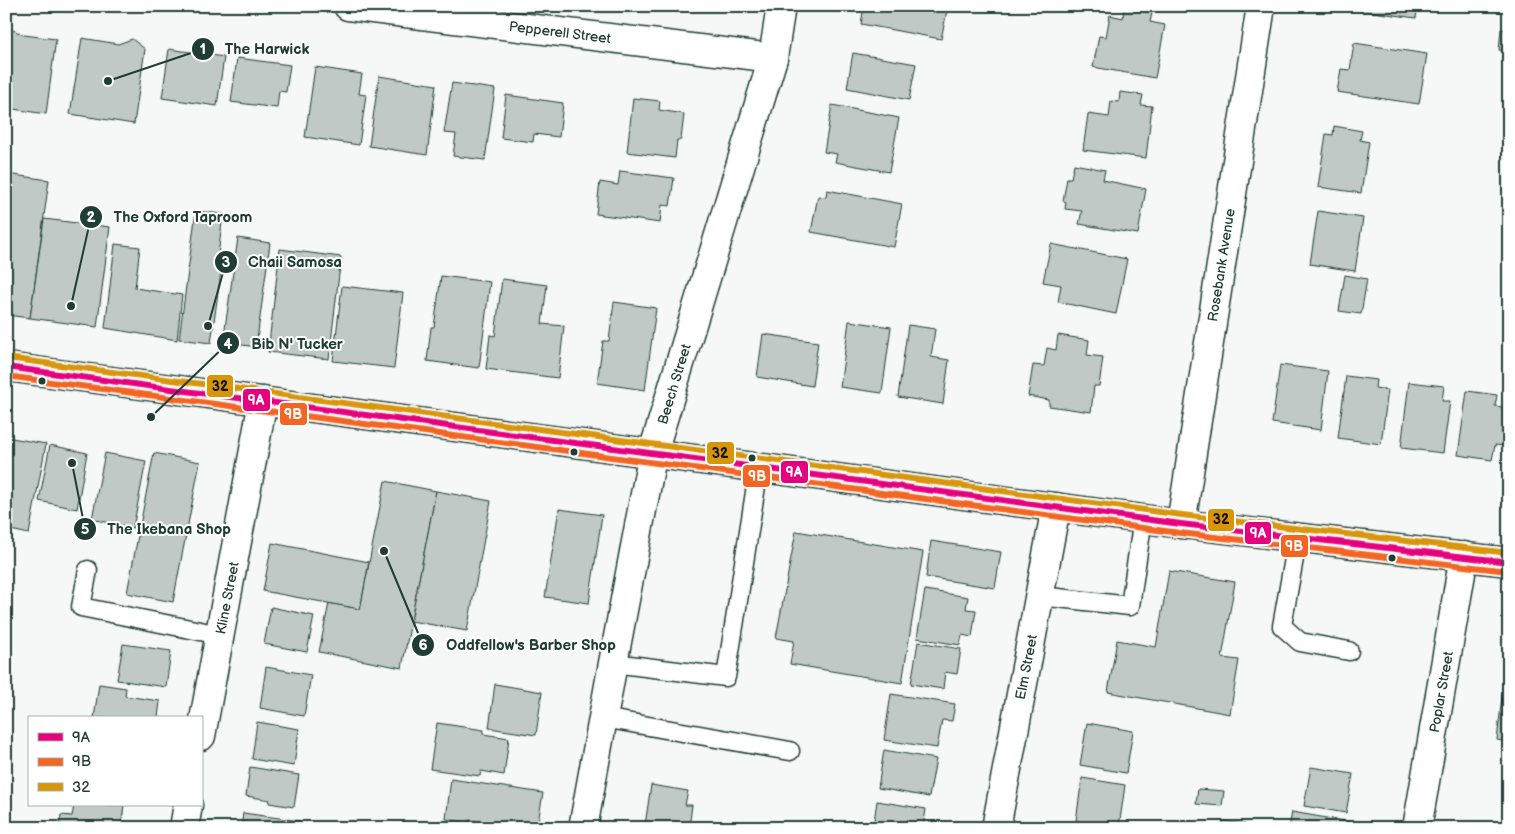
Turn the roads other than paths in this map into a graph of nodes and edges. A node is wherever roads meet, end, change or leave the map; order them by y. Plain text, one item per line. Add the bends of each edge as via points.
1 (348, 6) edge
2 (781, 6) edge
3 (1261, 6) edge
4 (773, 58) junction
5 (6, 367) edge
6 (263, 401) junction
7 (653, 452) junction
8 (759, 467) junction
9 (1056, 507) junction
10 (1143, 518) junction
11 (1182, 524) junction
12 (1298, 536) junction
13 (1464, 556) junction
14 (1509, 562) edge
15 (88, 570) dead end
16 (1040, 596) junction
17 (220, 635) junction
18 (1349, 652) dead end
19 (613, 662) junction
20 (604, 718) junction
21 (202, 731) edge
22 (790, 751) dead end
23 (188, 806) edge
24 (184, 828) edge
25 (583, 828) edge
26 (996, 828) edge
27 (1418, 828) edge

1 - 4 street, Pepperell Street
2 - 4 street, Beech Street
3 - 11 street, Rosebank Avenue
4 - 7 street, Beech Street
5 - 6 street
6 - 7 street
6 - 17 street, Kline Street
7 - 8 street
7 - 19 street, Beech Street
8 - 9 street
8 - 19 lane via 726,677
9 - 10 street
9 - 16 street, Elm Street
10 - 11 street
10 - 16 lane via 1130,606
11 - 12 street
12 - 13 street
12 - 18 lane via 1282,626 1300,642
13 - 14 street
13 - 27 street, Poplar Street
15 - 17 lane via 81,607
16 - 26 street, Elm Street
17 - 21 street, Kline Street
19 - 20 street, Beech Street
20 - 22 lane
20 - 25 street, Beech Street
23 - 24 street

